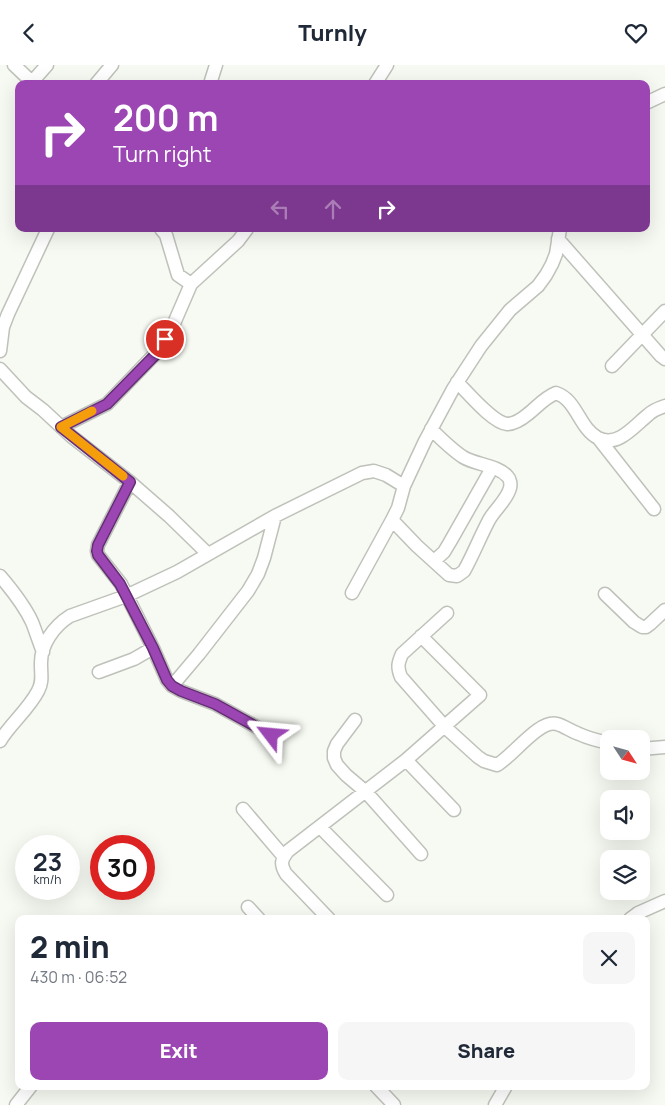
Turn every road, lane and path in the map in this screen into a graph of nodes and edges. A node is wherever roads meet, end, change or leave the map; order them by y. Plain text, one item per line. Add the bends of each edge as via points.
1 (14, 65) edge
2 (47, 65) edge
3 (112, 65) edge
4 (216, 65) edge
5 (386, 65) edge
6 (30, 80) edge
7 (35, 80) edge
8 (99, 80) edge
9 (211, 80) edge
10 (377, 80) edge
11 (665, 94) edge
12 (650, 101) edge
13 (47, 232) edge
14 (164, 232) edge
15 (245, 232) edge
16 (559, 234) edge
17 (191, 284) junction
18 (665, 311) edge
19 (643, 334) junction
20 (0, 351) edge
21 (665, 359) edge
22 (612, 366) dead end
23 (0, 369) edge
24 (457, 382) junction
25 (665, 406) edge
26 (61, 427) junction
27 (431, 429) junction
28 (599, 439) junction
29 (492, 468) junction
30 (130, 482) junction
31 (404, 486) junction
32 (654, 509) dead end
33 (275, 516) junction
34 (392, 520) junction
35 (208, 554) junction
36 (434, 561) junction
37 (0, 576) edge
38 (352, 593) dead end
39 (605, 594) dead end
40 (126, 596) junction
41 (665, 610) edge
42 (447, 613) dead end
43 (421, 636) junction
44 (153, 648) junction
45 (43, 652) junction
46 (99, 672) dead end
47 (172, 686) junction
48 (355, 720) dead end
49 (445, 727) junction
50 (271, 735) dead end
51 (600, 740) edge
52 (0, 741) edge
53 (665, 747) edge
54 (650, 748) edge
55 (406, 760) junction
56 (366, 792) junction
57 (243, 809) dead end
58 (454, 810) dead end
59 (320, 827) junction
60 (421, 854) dead end
61 (284, 857) junction
62 (387, 895) dead end
63 (665, 901) edge
64 (248, 907) dead end
65 (255, 915) edge
66 (325, 915) edge
67 (635, 915) edge
68 (29, 1090) edge
69 (380, 1090) edge
70 (504, 1090) edge
71 (16, 1105) edge
72 (394, 1105) edge
73 (495, 1105) edge

1 - 6 street
2 - 7 street
3 - 8 street
4 - 9 street
5 - 10 street
11 - 12 street
13 - 20 street via 8,314
14 - 17 street via 178,275
15 - 17 street
16 - 19 street
16 - 24 street via 556,254 546,275 510,310
17 - 26 street via 159,351 107,404
18 - 19 street
19 - 21 street
19 - 22 street
23 - 26 street
24 - 27 street
24 - 28 street via 492,417 509,424 528,414 547,397 556,393 562,395
25 - 28 street via 650,413 618,439
26 - 30 street
27 - 29 street via 463,457
27 - 31 street
28 - 32 street
29 - 36 street via 444,552
29 - 36 street via 508,477 510,487 490,518 464,571 449,575
30 - 35 street
30 - 40 street via 97,551
31 - 33 street via 374,471 362,473
31 - 34 street
33 - 35 street
33 - 47 street via 264,558 248,591
34 - 36 street
34 - 38 street
35 - 40 street
37 - 45 street via 27,613
39 - 41 street via 642,627
40 - 44 street
40 - 45 street via 62,621 45,643
42 - 43 street
43 - 49 street via 402,654 398,669 401,677
43 - 49 street via 480,695
44 - 46 street
44 - 47 street
45 - 52 street via 39,690
47 - 50 street via 215,704
48 - 56 street via 337,744 334,758 346,775
49 - 51 street via 478,757 497,765 536,730 549,723
49 - 55 street
53 - 54 street
55 - 56 street
55 - 58 street
56 - 59 street
56 - 60 street
57 - 61 street
59 - 61 street
59 - 62 street
61 - 66 street via 282,868 286,874
63 - 67 street
64 - 65 street
68 - 71 street
69 - 72 street
70 - 73 street

